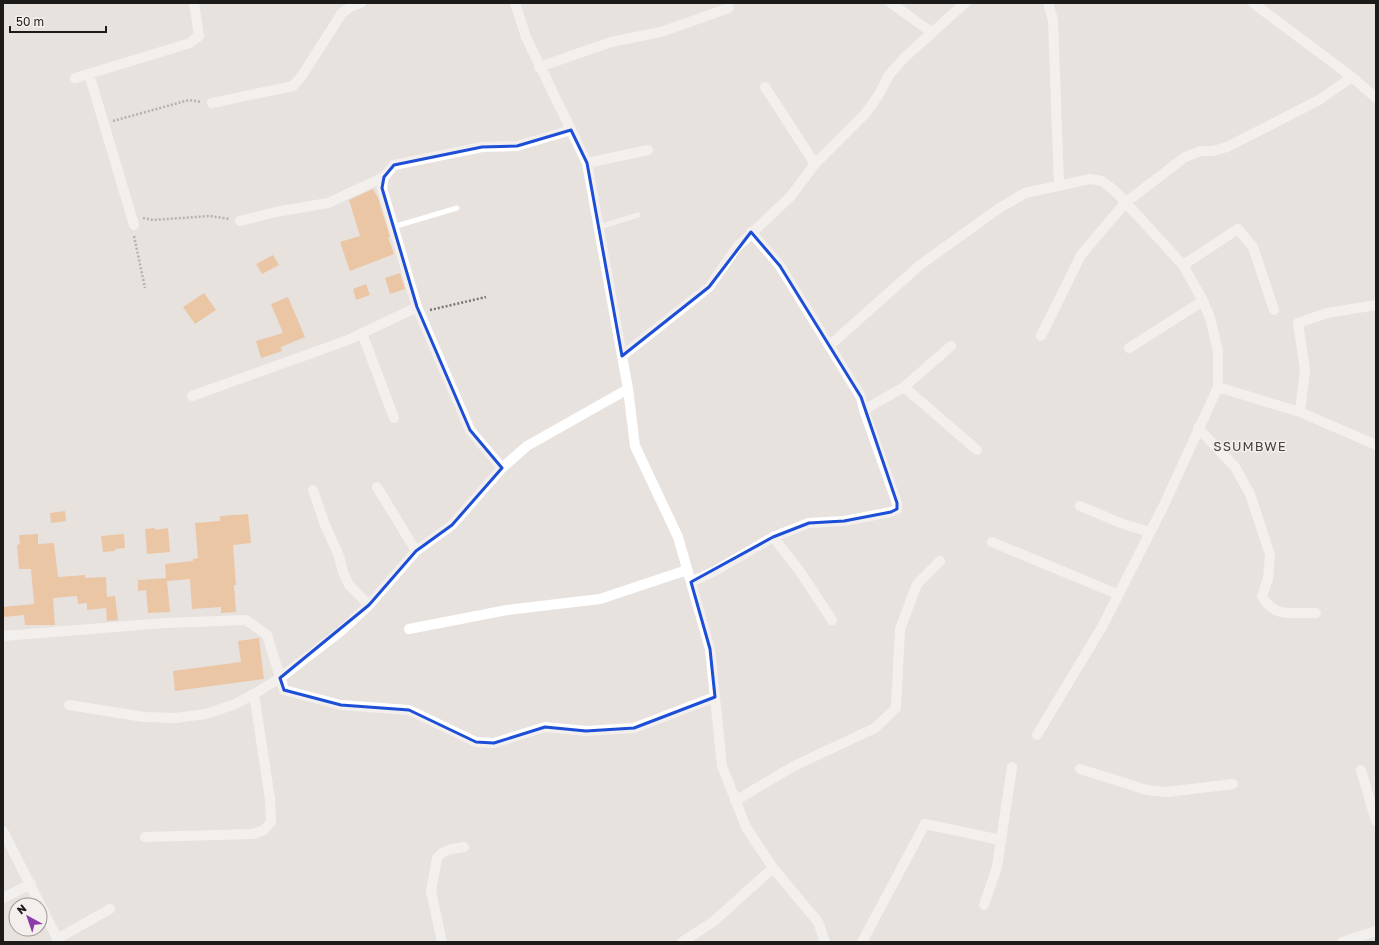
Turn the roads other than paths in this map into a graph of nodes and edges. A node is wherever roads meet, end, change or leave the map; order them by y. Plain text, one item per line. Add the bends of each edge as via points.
1 (194, 3) edge
2 (361, 3) edge
3 (515, 3) edge
4 (891, 3) edge
5 (965, 3) edge
6 (1048, 3) edge
7 (1252, 3) edge
8 (729, 8) dead end
9 (931, 32) junction
10 (539, 67) junction
11 (89, 74) junction
12 (1352, 77) junction
13 (75, 78) dead end
14 (765, 86) dead end
15 (1376, 98) edge
16 (212, 103) road end
17 (571, 130) junction
18 (648, 150) dead end
19 (587, 163) junction
20 (815, 164) junction
21 (384, 176) junction
22 (1060, 186) junction
23 (1125, 203) junction
24 (457, 208) dead end
25 (638, 215) dead end
26 (132, 221) road end
27 (240, 221) road end
28 (393, 226) junction
29 (599, 227) junction
30 (751, 232) junction
31 (1183, 265) junction
32 (1203, 301) junction
33 (1376, 306) edge
34 (418, 310) junction
35 (1274, 310) dead end
36 (362, 333) junction
37 (1042, 336) dead end
38 (829, 346) junction
39 (951, 346) dead end
40 (1129, 348) dead end
41 (622, 356) junction
42 (904, 387) junction
43 (1218, 387) junction
44 (628, 388) junction
45 (192, 396) dead end
46 (864, 410) junction
47 (1300, 412) junction
48 (394, 418) dead end
49 (1198, 428) junction
50 (1376, 445) edge
51 (977, 450) dead end
52 (502, 468) junction
53 (377, 487) dead end
54 (313, 490) dead end
55 (1080, 506) dead end
56 (1150, 532) junction
57 (773, 537) junction
58 (992, 542) dead end
59 (416, 551) junction
60 (940, 561) dead end
61 (687, 570) junction
62 (691, 582) junction
63 (1117, 594) junction
64 (369, 605) junction
65 (1316, 613) dead end
66 (832, 620) dead end
67 (409, 629) dead end
68 (3, 636) edge
69 (280, 678) junction
70 (254, 694) junction
71 (715, 697) junction
72 (69, 705) dead end
73 (1037, 735) dead end
74 (1012, 767) dead end
75 (1080, 769) dead end
76 (1361, 770) dead end
77 (1233, 784) dead end
78 (735, 801) junction
79 (1376, 821) edge
80 (3, 831) edge
81 (145, 837) dead end
82 (1001, 840) junction
83 (464, 847) dead end
84 (773, 868) junction
85 (31, 884) junction
86 (3, 898) edge
87 (984, 905) dead end
88 (110, 909) dead end
89 (1376, 931) edge
90 (58, 941) edge
91 (442, 942) edge
92 (682, 942) edge
93 (825, 942) edge
94 (862, 942) edge
95 (1342, 942) edge

1 - 11 street via 199,36 190,43
2 - 16 street via 342,13 293,86
3 - 10 street
4 - 9 street
5 - 9 street
6 - 22 street via 1053,20
7 - 12 street
8 - 10 street via 661,32 611,42
9 - 20 street via 889,75 865,114
10 - 17 street
11 - 13 street
11 - 26 street
12 - 15 street
12 - 23 street via 1319,100 1227,147 1213,152 1201,151 1185,157
14 - 20 street
17 - 19 street
17 - 21 street via 517,146 482,146 394,165
18 - 19 street
19 - 29 street
20 - 30 street via 790,197
21 - 27 street via 328,203
21 - 28 street via 382,188
22 - 23 street via 1090,179 1102,181
22 - 38 street via 1025,193 998,209 920,264
23 - 31 street
23 - 37 street via 1081,255
24 - 28 lane
25 - 29 lane
28 - 34 street
29 - 41 street
30 - 38 street via 780,266
30 - 41 street via 737,247 710,287
31 - 32 street
31 - 35 street via 1238,229 1253,247
32 - 40 street
32 - 43 street via 1218,351
33 - 47 street via 1327,313 1298,323 1305,370
34 - 36 street
34 - 52 street via 470,430
36 - 45 street
36 - 48 street
38 - 46 street via 861,397
39 - 42 street
41 - 44 street
42 - 46 street
42 - 51 street
43 - 47 street
43 - 49 street
44 - 52 street via 527,446
44 - 61 street via 635,446 678,538
46 - 57 street via 897,509 844,522 809,523
47 - 50 street
49 - 56 street
49 - 65 street via 1235,467 1250,494 1270,555 1268,580 1262,596 1268,606 1278,612
52 - 59 street via 452,525
53 - 59 street
54 - 64 street via 324,525 349,585
55 - 56 street
56 - 63 street
57 - 62 street
57 - 66 street via 799,570
58 - 63 street
59 - 64 street
60 - 78 street via 918,584 900,629 896,708 875,728 794,766
61 - 62 street
61 - 67 street via 600,599 507,610
62 - 71 street via 710,649
63 - 73 street via 1102,627
64 - 69 street
68 - 69 street via 165,623 246,620 266,635
69 - 70 street
69 - 71 street via 284,690 307,697 341,705 409,710 476,742 494,743 545,727 586,731 634,728
70 - 72 street via 206,714 175,718 144,717
70 - 81 street via 271,822 264,830 253,834
71 - 78 street via 722,766
74 - 82 street
75 - 77 street via 1147,790 1167,792
76 - 79 street
78 - 84 street via 746,827
80 - 85 street
82 - 87 street via 997,867
82 - 94 street via 925,824
83 - 91 street via 451,849 437,858 431,891
84 - 92 street via 713,922
84 - 93 street via 818,922
85 - 86 street
85 - 90 street
88 - 90 street
89 - 95 street

